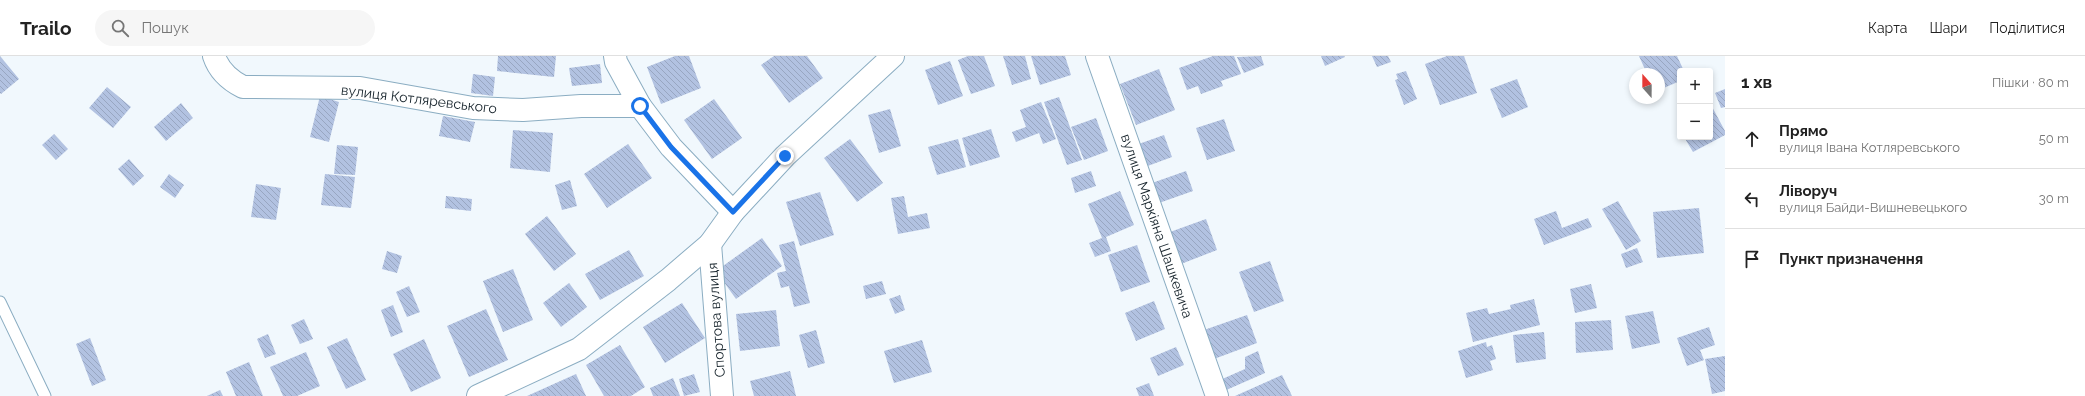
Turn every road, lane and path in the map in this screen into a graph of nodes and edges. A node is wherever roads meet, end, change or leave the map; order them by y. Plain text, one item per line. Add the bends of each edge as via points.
1 (214, 56) edge
2 (615, 56) edge
3 (893, 56) edge
4 (1098, 56) edge
5 (640, 106) junction
6 (733, 212) junction
7 (710, 244) junction
8 (0, 302) edge
9 (45, 396) edge
10 (478, 396) edge
11 (722, 396) edge
12 (1217, 396) edge

1 - 5 street, вулиця Котляревського via 228,80 243,87 360,88 473,108 523,110 581,106
2 - 5 street
3 - 6 street via 785,156
4 - 12 street, вулиця Маркіяна Шашкевича
5 - 6 street via 671,147
6 - 7 street
7 - 10 street via 579,349
7 - 11 street, Спортова вулиця
8 - 9 lane

